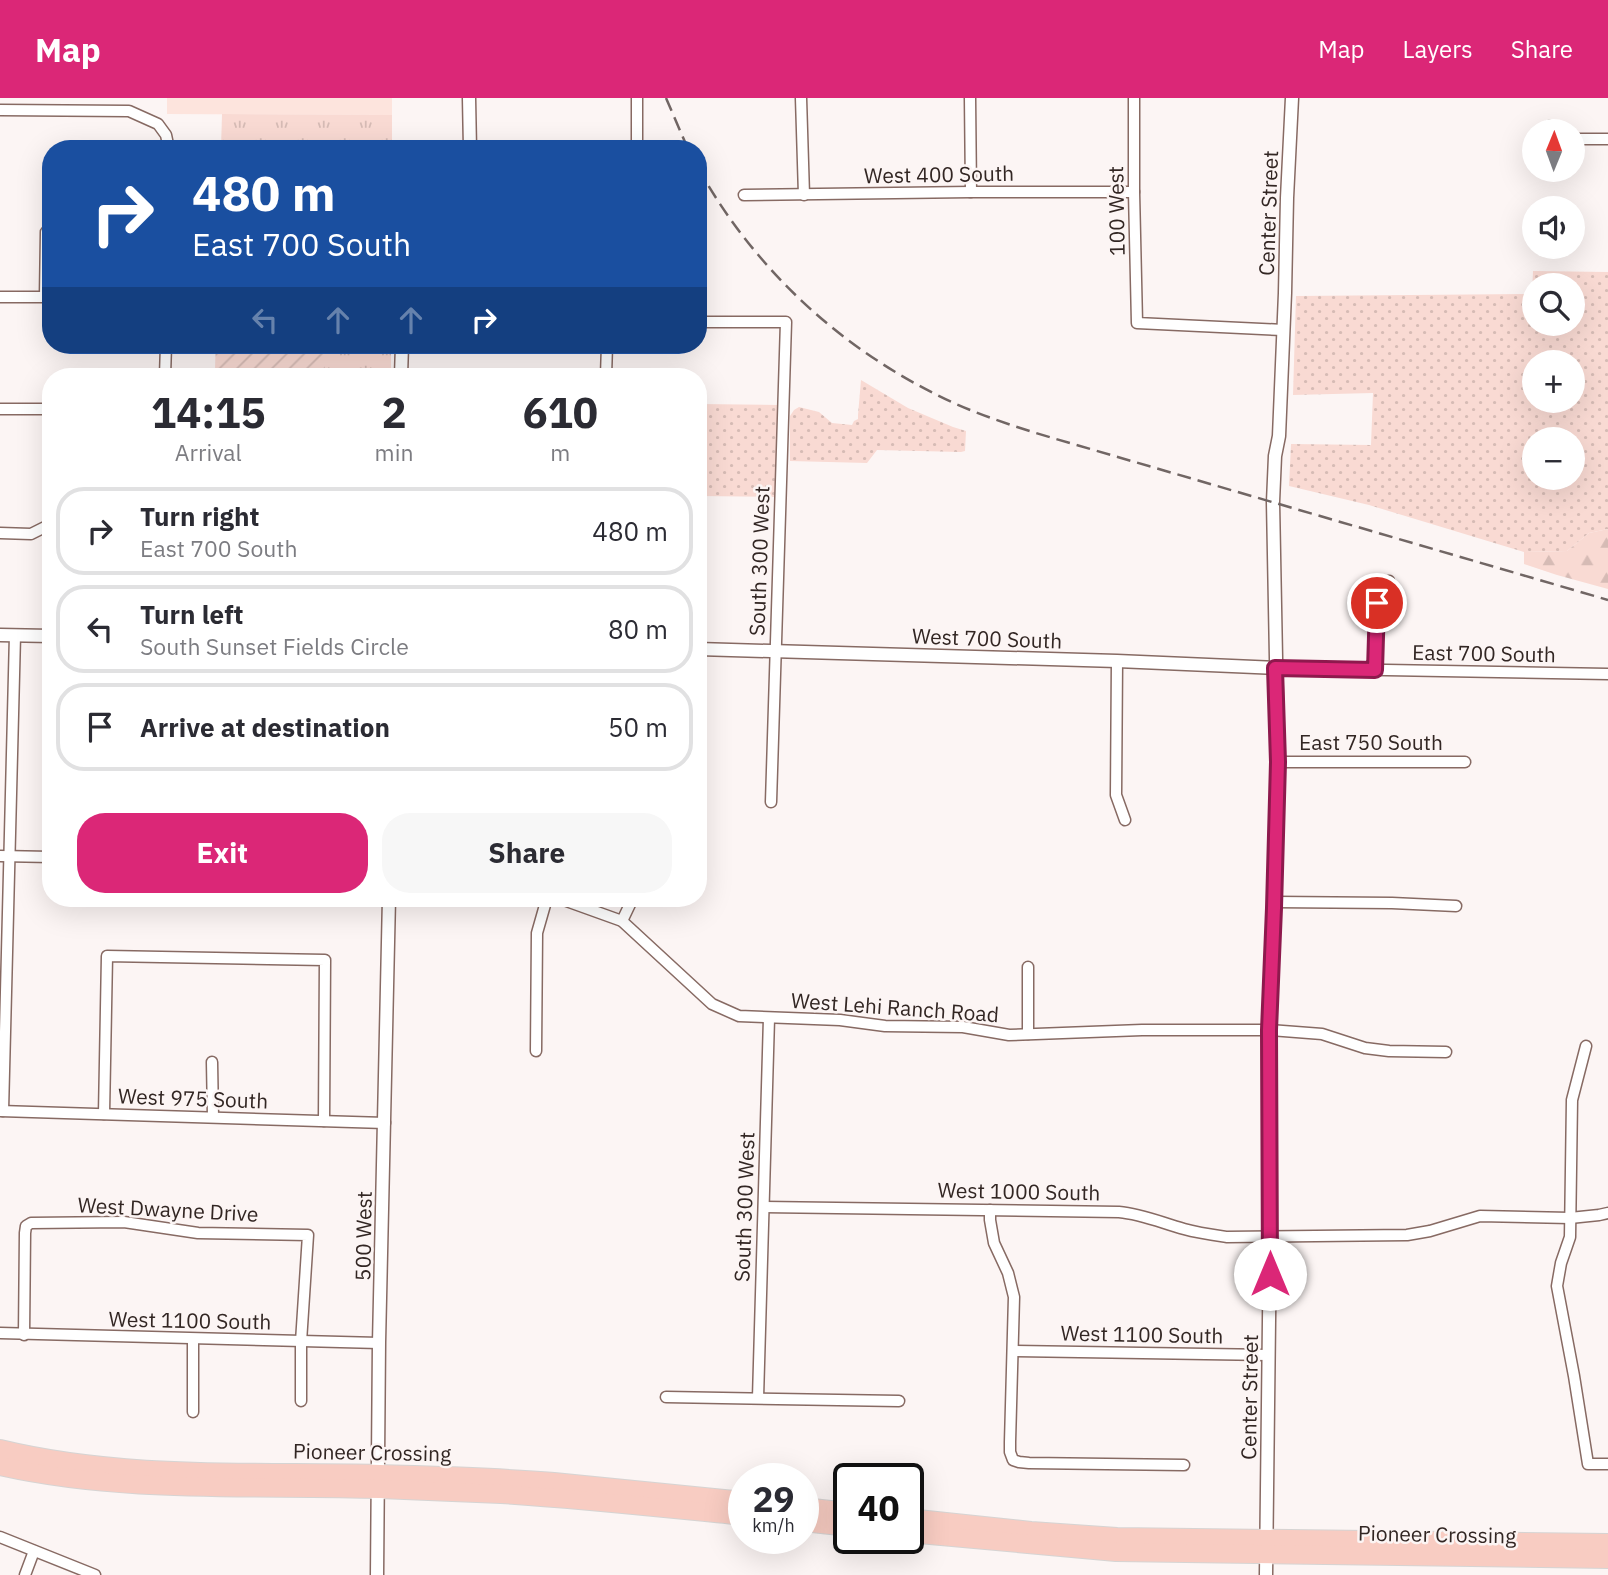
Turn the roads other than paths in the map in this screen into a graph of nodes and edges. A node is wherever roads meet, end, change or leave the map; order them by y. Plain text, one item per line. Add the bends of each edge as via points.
1 (469, 98) edge
2 (638, 98) edge
3 (801, 98) edge
4 (970, 98) edge
5 (1134, 98) edge
6 (1292, 98) edge
7 (0, 110) edge
8 (1586, 139) edge
9 (1608, 139) edge
10 (167, 140) edge
11 (470, 140) edge
12 (637, 140) edge
13 (971, 192) junction
14 (1134, 192) junction
15 (744, 195) dead end
16 (804, 195) junction
17 (0, 297) edge
18 (42, 297) edge
19 (707, 322) edge
20 (1283, 330) junction
21 (0, 409) edge
22 (42, 409) edge
23 (42, 528) edge
24 (0, 533) edge
25 (1389, 581) dead end
26 (0, 635) edge
27 (15, 635) junction
28 (42, 636) edge
29 (707, 649) edge
30 (776, 651) junction
31 (1117, 661) junction
32 (1275, 668) junction
33 (1375, 670) junction
34 (1608, 674) edge
35 (1278, 762) junction
36 (1465, 762) dead end
37 (771, 802) dead end
38 (1125, 820) dead end
39 (4, 856) edge
40 (42, 857) edge
41 (1275, 902) junction
42 (1456, 906) dead end
43 (389, 907) edge
44 (544, 907) edge
45 (583, 907) edge
46 (629, 907) edge
47 (622, 921) junction
48 (1028, 967) dead end
49 (769, 1017) junction
50 (1269, 1030) junction
51 (1028, 1034) junction
52 (1586, 1046) dead end
53 (536, 1051) dead end
54 (1447, 1052) dead end
55 (212, 1062) dead end
56 (1, 1111) edge
57 (104, 1114) junction
58 (213, 1118) junction
59 (324, 1121) junction
60 (385, 1123) junction
61 (764, 1207) junction
62 (990, 1210) junction
63 (1608, 1213) edge
64 (1570, 1218) junction
65 (1270, 1236) junction
66 (0, 1333) edge
67 (24, 1335) junction
68 (193, 1339) junction
69 (301, 1342) junction
70 (379, 1343) junction
71 (1013, 1352) junction
72 (1269, 1355) junction
73 (666, 1397) dead end
74 (758, 1398) junction
75 (301, 1401) dead end
76 (899, 1401) dead end
77 (193, 1412) dead end
78 (0, 1449) edge
79 (1608, 1464) edge
80 (1184, 1465) dead end
81 (0, 1466) edge
82 (378, 1482) junction
83 (728, 1500) edge
84 (728, 1515) edge
85 (924, 1520) edge
86 (924, 1534) edge
87 (0, 1538) edge
88 (1608, 1543) edge
89 (1242, 1546) junction
90 (1266, 1547) junction
91 (34, 1551) junction
92 (1608, 1559) edge
93 (25, 1575) edge
94 (95, 1575) edge
95 (377, 1575) edge
96 (1266, 1575) edge

1 - 11 street
2 - 12 street
3 - 16 street
4 - 13 street
5 - 14 street, 100 West
6 - 20 street, Center Street
7 - 10 street via 129,111 158,124
8 - 9 street
13 - 14 street, West 400 South
13 - 16 street, West 400 South
14 - 20 street, 100 West via 1137,323
15 - 16 street, West 400 South
17 - 18 street
19 - 30 street, South 300 West via 786,322
20 - 32 street, Center Street
21 - 22 street
23 - 24 street via 31,534
25 - 33 street via 1377,603
26 - 27 street
27 - 28 street
27 - 39 street
29 - 30 street, West 700 South
30 - 31 street, West 700 South
30 - 37 street, South 300 West
31 - 32 street, West 700 South
31 - 38 street via 1116,795
32 - 33 street, East 700 South
32 - 35 street, Center Street
33 - 34 street, East 700 South
35 - 36 street, East 750 South
35 - 41 street, Center Street
39 - 40 street
39 - 56 street
41 - 42 street
41 - 50 street, Center Street
43 - 60 street, 500 West
44 - 53 street via 537,933
45 - 47 street, West Lehi Ranch Road
46 - 47 street
47 - 49 street, West Lehi Ranch Road via 712,1004 739,1016
48 - 51 street
49 - 51 street, West Lehi Ranch Road
49 - 61 street, South 300 West
50 - 51 street, West Lehi Ranch Road
50 - 54 street, West Lehi Ranch Road via 1322,1034 1389,1051
50 - 65 street, Center Street
52 - 64 street via 1572,1100
55 - 58 street
56 - 57 street, West 975 South
57 - 58 street, West 975 South
57 - 59 street via 107,956 325,960
58 - 59 street, West 975 South
59 - 60 street, West 975 South
60 - 70 street, 500 West
61 - 62 street, West 1000 South
61 - 74 street, South 300 West
62 - 65 street, West 1000 South via 1131,1213 1205,1234
62 - 71 street via 994,1244 1014,1297
63 - 64 street, West 1000 South
64 - 65 street, West 1000 South via 1480,1216 1407,1235
64 - 79 street via 1570,1237 1557,1286 1588,1464
65 - 72 street, Center Street
66 - 67 street, West 1100 South
67 - 68 street, West 1100 South
67 - 69 street, West Dwayne Drive via 26,1226 38,1222 124,1222 198,1233 308,1235
68 - 69 street, West 1100 South
68 - 77 street
69 - 70 street, West 1100 South
69 - 75 street
70 - 82 street, 500 West
71 - 72 street, West 1100 South
71 - 80 street via 1013,1460
72 - 90 street, Center Street
73 - 74 street
74 - 76 street
78 - 82 highway, Pioneer Crossing via 75,1464
81 - 82 highway, Pioneer Crossing via 73,1479 155,1486
82 - 83 highway, Pioneer Crossing via 542,1481
82 - 84 highway, Pioneer Crossing
82 - 95 street, 500 West
85 - 89 highway
86 - 89 highway via 1116,1552
87 - 91 street
88 - 90 highway, Pioneer Crossing
89 - 90 highway
90 - 92 highway, Pioneer Crossing
90 - 96 street, Center Street
91 - 93 street
91 - 94 street

